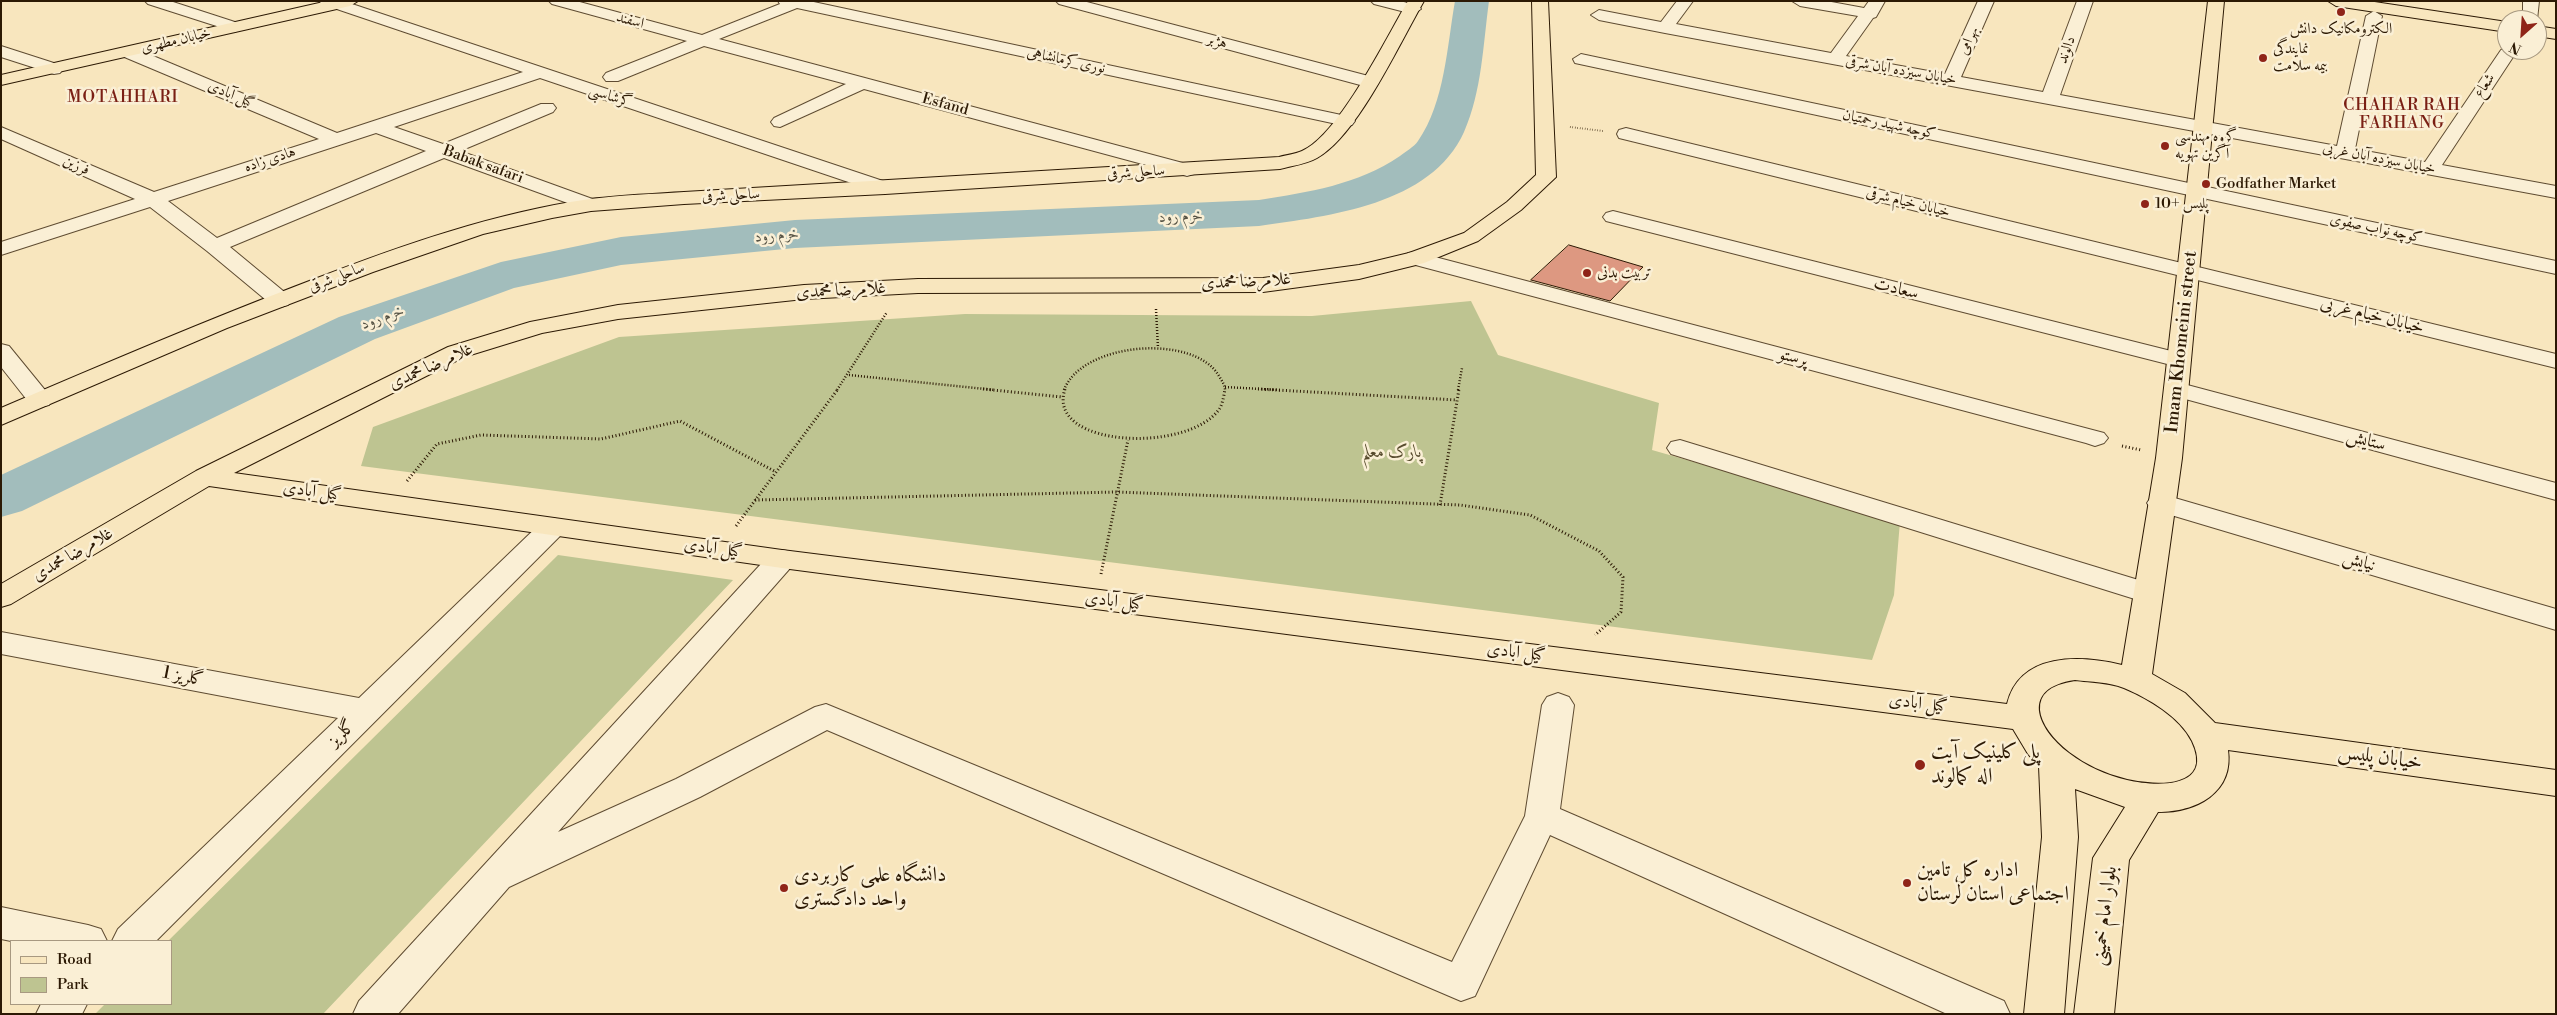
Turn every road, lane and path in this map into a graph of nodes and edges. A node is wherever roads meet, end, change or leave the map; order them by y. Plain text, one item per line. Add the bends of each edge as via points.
1 (153, 1) edge
2 (557, 1) edge
3 (1064, 1) edge
4 (1379, 1) edge
5 (1540, 1) edge
6 (1685, 1) edge
7 (1800, 1) edge
8 (1986, 1) edge
9 (2084, 1) edge
10 (2216, 1) edge
11 (2336, 1) edge
12 (338, 2) edge
13 (793, 2) edge
14 (1414, 5) edge
15 (1874, 7) edge
16 (1599, 16) dead end
17 (2374, 16) dead end
18 (2497, 25) edge
19 (235, 27) junction
20 (1665, 28) junction
21 (704, 40) junction
22 (1, 51) edge
23 (128, 52) junction
24 (1581, 59) dead end
25 (1834, 59) junction
26 (2503, 60) edge
27 (54, 69) junction
28 (539, 73) junction
29 (612, 77) dead end
30 (1, 80) edge
31 (1951, 80) junction
32 (1370, 82) junction
33 (862, 83) junction
34 (2050, 98) junction
35 (547, 108) dead end
36 (1346, 121) junction
37 (780, 122) dead end
38 (1545, 124) junction
39 (375, 126) junction
40 (2203, 126) junction
41 (1, 132) edge
42 (1626, 134) joint
43 (334, 139) junction
44 (443, 151) junction
45 (2345, 153) junction
46 (2430, 168) junction
47 (1186, 170) junction
48 (885, 188) junction
49 (2197, 190) junction
50 (2556, 192) edge
51 (152, 199) junction
52 (591, 205) junction
53 (1613, 217) dead end
54 (215, 246) junction
55 (1, 249) edge
56 (1416, 258) junction
57 (2556, 268) edge
58 (2189, 271) junction
59 (1155, 285) junction
60 (902, 287) junction
61 (280, 300) junction
62 (1158, 348) junction
63 (1, 351) edge
64 (2179, 360) junction
65 (2556, 361) edge
66 (1462, 368) dead end
67 (848, 375) junction
68 (1225, 387) junction
69 (2176, 389) junction
70 (1062, 397) junction
71 (40, 400) junction
72 (1457, 400) junction
73 (1, 417) edge
74 (2095, 438) joint
75 (1128, 440) junction
76 (1680, 448) dead end
77 (2170, 458) junction
78 (776, 472) junction
79 (205, 477) junction
80 (1117, 492) junction
81 (2556, 492) edge
82 (755, 500) junction
83 (388, 503) junction
84 (2161, 503) junction
85 (1440, 505) junction
86 (553, 527) junction
87 (718, 550) junction
88 (782, 559) junction
89 (2148, 593) junction
90 (1, 597) edge
91 (1096, 599) junction
92 (2556, 620) edge
93 (1, 643) edge
94 (1567, 659) junction
95 (2135, 680) junction
96 (1558, 704) dead end
97 (365, 711) junction
98 (2025, 718) junction
99 (2205, 734) junction
100 (2056, 761) junction
101 (2556, 783) edge
102 (2148, 799) junction
103 (1542, 816) junction
104 (496, 877) junction
105 (1, 923) edge
106 (83, 940) edge
107 (131, 940) edge
108 (66, 1005) edge
109 (56, 1014) edge
110 (373, 1014) edge
111 (1990, 1014) edge
112 (2044, 1014) edge
113 (2094, 1014) edge

1 - 19 street
2 - 21 street, اسفند
3 - 32 street, هژبر
4 - 14 street
5 - 38 main road, غلامرضا محمدی
6 - 20 street
7 - 15 street
8 - 31 street, بهرامی
9 - 34 street, دالوند
10 - 40 main road, Imam Khomeini street
11 - 18 main road
12 - 19 main road, خیابان مطهری
12 - 28 street, گرشاسبی
13 - 21 street
13 - 36 street, نوری کرمانشاهی
14 - 32 main road, ساحلی شرقی
15 - 25 street
16 - 20 street, خیابان سیزده آبان شرقی
17 - 45 street
19 - 23 main road, خیابان مطهری
20 - 25 street, خیابان سیزده آبان شرقی
21 - 29 street
21 - 33 street, Esfand
22 - 27 street
23 - 27 main road, خیابان مطهری
23 - 43 street, گیل آبادی
24 - 49 street, کوچه شهید رحمتیان
25 - 31 street, خیابان سیزده آبان شرقی
26 - 46 street, شعاع
27 - 30 main road, خیابان مطهری
28 - 39 street, هادی زاده
28 - 48 street, گرشاسبی
31 - 34 street, خیابان سیزده آبان شرقی
32 - 36 main road, ساحلی شرقی
33 - 37 street
33 - 47 street, Esfand
34 - 40 street, خیابان سیزده آبان شرقی
35 - 44 street
36 - 47 main road, ساحلی شرقی via 1328,141 1308,154 1280,163
38 - 42 path
38 - 56 main road, غلامرضا محمدی via 1546,177 1514,206 1471,237
39 - 43 street, هادی زاده
39 - 44 street, Babak safari
40 - 45 street, خیابان سیزده آبان غربی
40 - 49 main road, Imam Khomeini street
41 - 51 street, فرزین
42 - 58 street, خیابان خیام شرقی
43 - 51 street, هادی زاده
44 - 52 street, Babak safari
44 - 54 street
45 - 46 street, خیابان سیزده آبان غربی
46 - 50 street, خیابان سیزده آبان غربی
47 - 48 main road, ساحلی شرقی
48 - 52 main road, ساحلی شرقی
49 - 57 street, کوچه نواب صفوی
49 - 58 main road, Imam Khomeini street
51 - 54 street, فرزین
51 - 55 street, هادی زاده
52 - 61 main road, ساحلی شرقی via 478,229
53 - 64 street, سعادت
54 - 61 street, فرزین
56 - 59 main road, غلامرضا محمدی via 1359,272 1263,285
56 - 74 street, پرستو
58 - 64 main road, Imam Khomeini street
58 - 65 street, خیابان خیام غربی
59 - 60 main road, غلامرضا محمدی
59 - 62 path
60 - 67 path
60 - 79 main road, غلامرضا محمدی via 804,292 618,312 538,327 456,352
61 - 71 main road, ساحلی شرقی
62 - 68 path via 1190,354 1214,368
62 - 70 path via 1124,350 1092,360 1070,377
63 - 71 street
64 - 69 main road, Imam Khomeini street
66 - 72 path
67 - 70 path
67 - 78 path
68 - 72 path
68 - 75 path via 1220,407 1199,426 1166,437
69 - 77 main road, Imam Khomeini street
69 - 81 street, ستایش
70 - 75 path via 1070,417 1094,432
71 - 73 main road, ساحلی شرقی
72 - 85 path
74 - 77 path
75 - 80 path
76 - 89 street
77 - 84 main road, Imam Khomeini street
78 - 82 path
78 - 83 path via 680,421 601,439 481,435 437,444
79 - 83 main road, گیل آبادی
79 - 90 main road, غلامرضا محمدی
80 - 82 path
80 - 85 path
80 - 91 path
82 - 87 path
83 - 86 main road, گیل آبادی
84 - 89 main road, Imam Khomeini street
84 - 92 street, نیایش
85 - 94 path via 1530,515 1599,551 1623,577 1621,612
86 - 87 main road, گیل آبادی
86 - 97 street, گلریز
87 - 88 main road, گیل آبادی
88 - 91 main road, گیل آبادی
88 - 104 street
89 - 95 main road, Imam Khomeini street
91 - 94 main road, گیل آبادی
93 - 97 street, گلریز 1
94 - 98 main road, گیل آبادی
95 - 98 main road via 2104,671 2075,669 2050,673 2033,683 2024,699
95 - 99 main road via 2163,694 2188,713
96 - 103 street
97 - 107 street, گلریز
98 - 100 main road via 2035,739
99 - 101 main road, خیابان پلیس
99 - 102 main road via 2214,755 2212,774 2199,789 2177,797
100 - 102 main road via 2084,779 2116,792
100 - 112 main road via 2060,836
102 - 113 main road, بلوار امام خمینی via 2111,858
103 - 104 street via 1462,984 826,716 688,788
103 - 111 street
104 - 110 street
105 - 106 street
108 - 109 street

